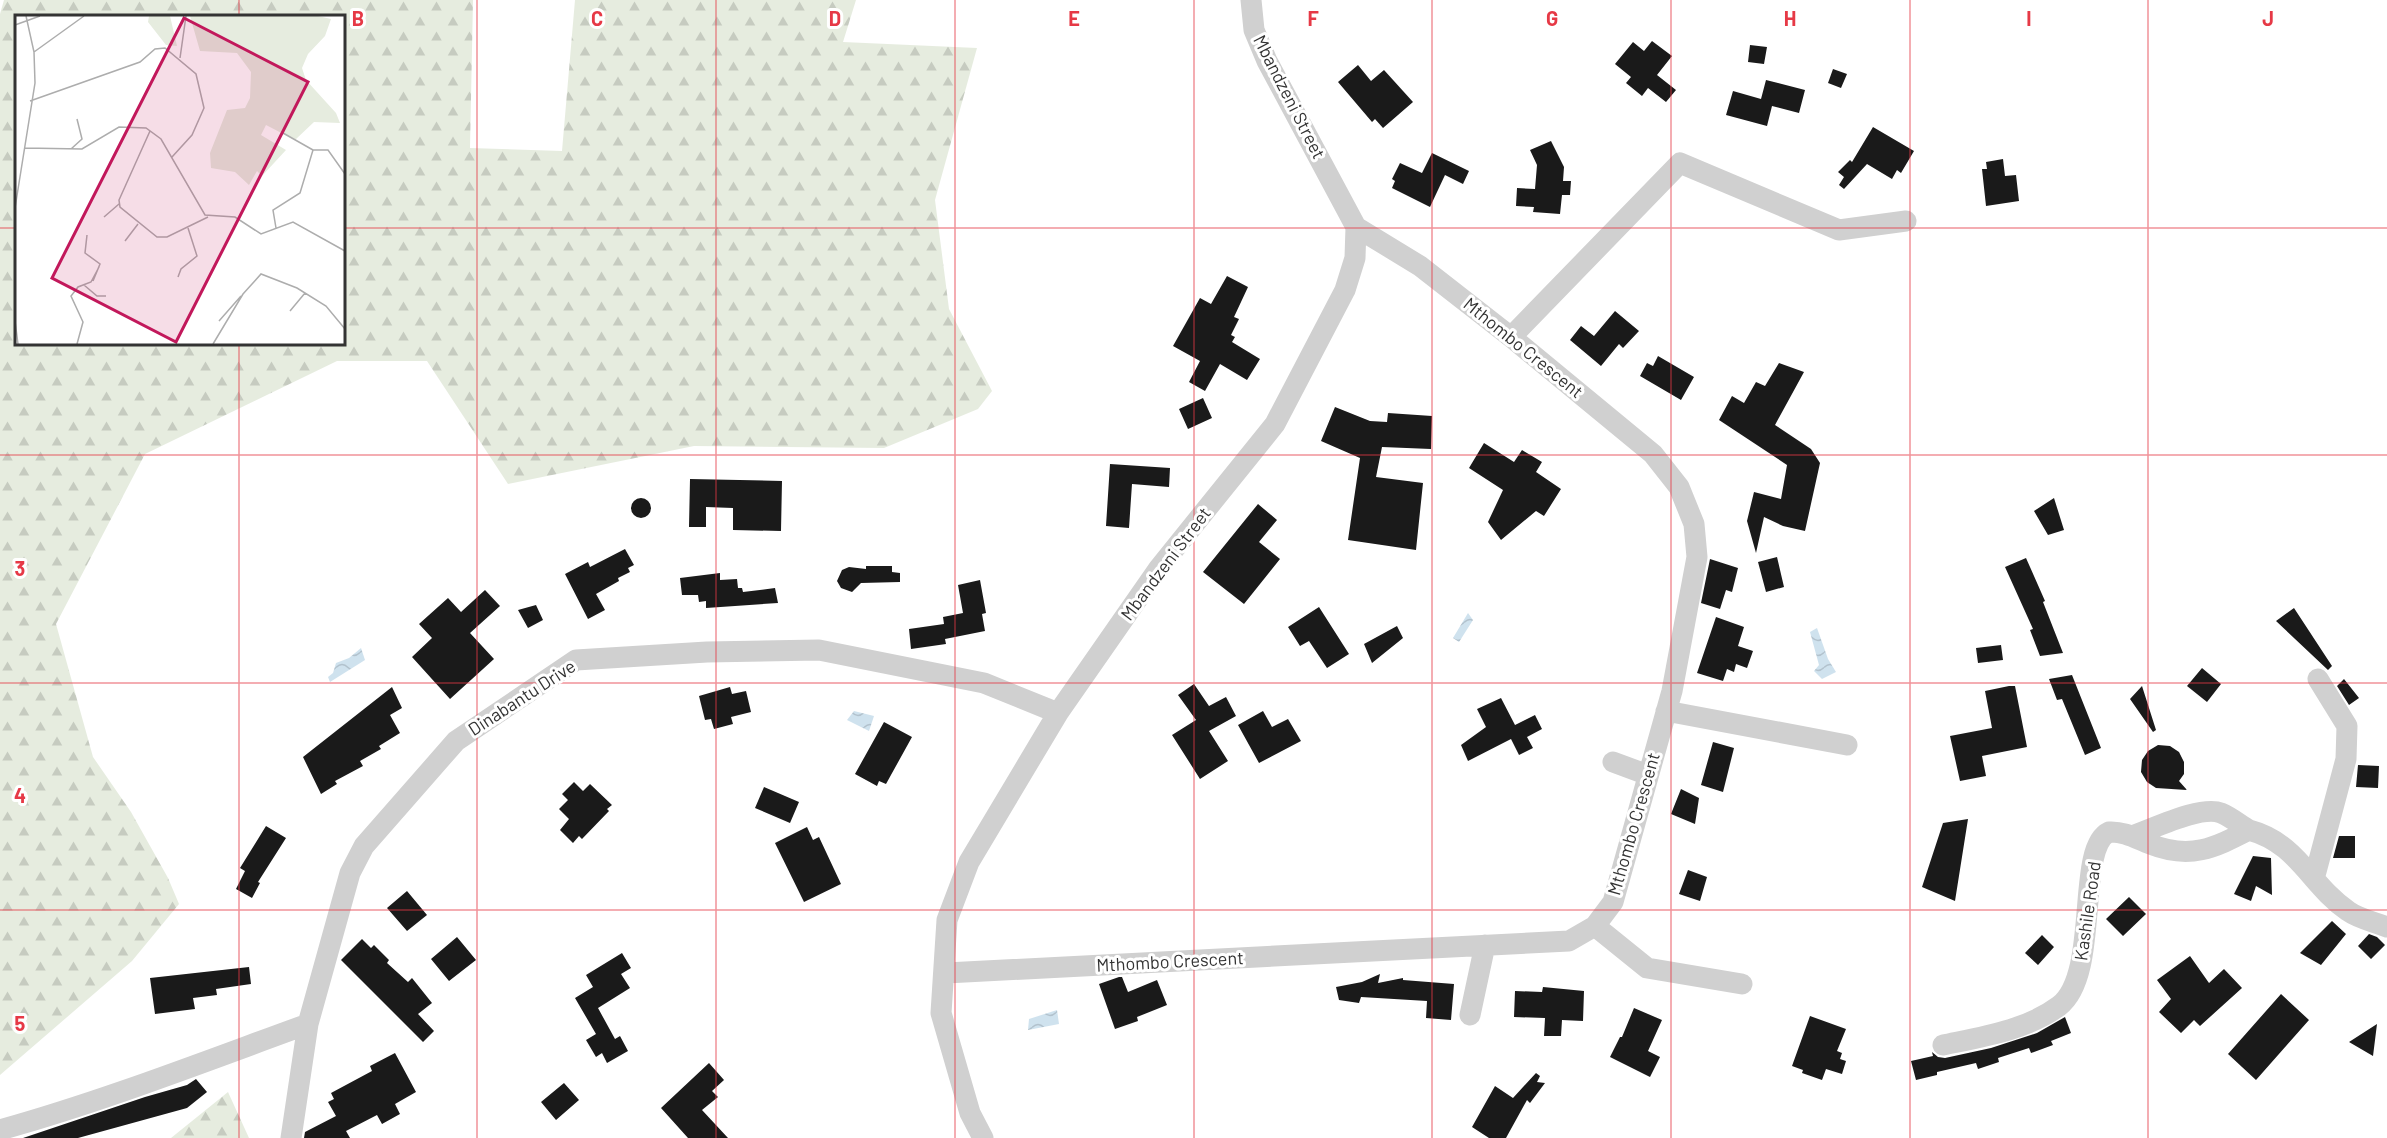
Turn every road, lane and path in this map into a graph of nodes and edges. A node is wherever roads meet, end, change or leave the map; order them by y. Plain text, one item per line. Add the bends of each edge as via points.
1 (1251, 0) edge
2 (1906, 221) dead end
3 (1356, 227) junction
4 (1511, 337) junction
5 (2318, 679) dead end
6 (1666, 711) junction
7 (1058, 713) junction
8 (1847, 745) dead end
9 (1613, 762) dead end
10 (1648, 775) junction
11 (2249, 830) junction
12 (2132, 836) junction
13 (2314, 879) junction
14 (1595, 926) junction
15 (2387, 927) edge
16 (1485, 945) junction
17 (946, 973) junction
18 (1742, 984) dead end
19 (1470, 1015) dead end
20 (308, 1024) junction
21 (1943, 1045) dead end
22 (0, 1130) edge
23 (291, 1138) edge
24 (983, 1138) edge

1 - 3 street, Mbandzeni Street via 1254,30 1267,61
2 - 4 street via 1839,230 1680,163
3 - 4 street, Mthombo Crescent via 1420,266
3 - 7 street, Mbandzeni Street via 1355,258 1345,290 1275,424 1159,568
4 - 6 street, Mthombo Crescent via 1653,454 1679,487 1694,524 1697,557
5 - 13 street via 2347,726 2348,742
6 - 8 street
6 - 10 street, Mthombo Crescent
7 - 17 street, Mbandzeni Street via 969,862 947,920
7 - 20 street, Dinabantu Drive via 984,682 819,650 576,660 456,741 364,846 350,873
9 - 10 street
10 - 14 street, Mthombo Crescent via 1613,902
11 - 12 street, Kashile Road via 2213,848 2195,852 2153,845
11 - 12 street via 2221,813 2210,811
11 - 13 street via 2267,835 2293,854
12 - 21 street, Kashile Road via 2109,832 2099,841 2089,886 2080,972 2073,990 2060,1005 2018,1026
13 - 15 street via 2349,912
14 - 16 street, Mthombo Crescent via 1569,941
14 - 18 street via 1647,968
16 - 17 street, Mthombo Crescent
16 - 19 street
17 - 24 street, Mbandzeni Street via 941,1013 970,1113
20 - 22 street
20 - 23 street, Dinabantu Drive

